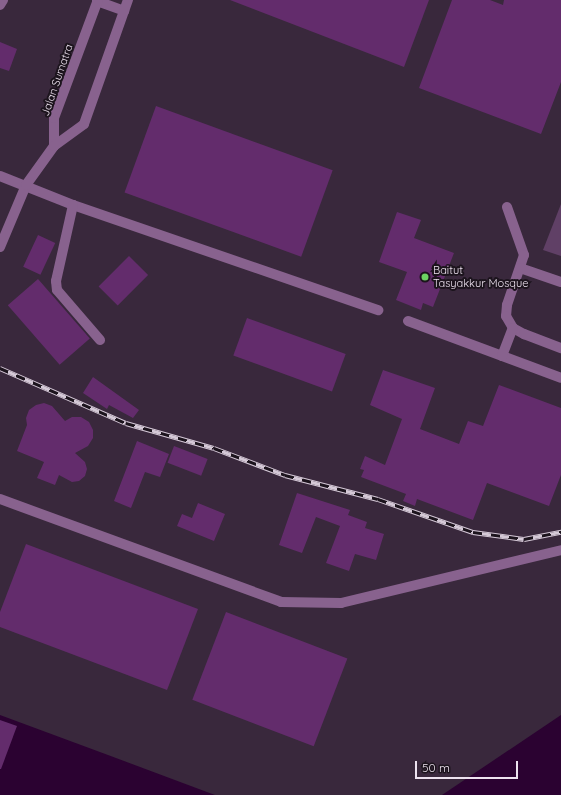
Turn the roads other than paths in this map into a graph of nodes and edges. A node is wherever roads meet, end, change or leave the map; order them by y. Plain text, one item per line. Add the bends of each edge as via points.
1 (3, 0) edge
2 (97, 0) edge
3 (128, 0) edge
4 (0, 5) edge
5 (124, 11) junction
6 (54, 146) junction
7 (0, 176) edge
8 (26, 185) junction
9 (74, 205) junction
10 (507, 207) dead end
11 (0, 247) edge
12 (520, 268) junction
13 (561, 282) edge
14 (378, 310) dead end
15 (408, 321) dead end
16 (513, 328) junction
17 (100, 340) dead end
18 (561, 348) edge
19 (502, 356) junction
20 (561, 378) edge
21 (0, 499) edge
22 (561, 550) edge

1 - 4 lane
2 - 5 lane
2 - 6 lane, Jalan Sumatra via 54,118
3 - 5 lane
5 - 6 lane via 84,124
6 - 8 lane
7 - 8 lane
8 - 9 lane
8 - 11 lane
9 - 14 lane
9 - 17 lane via 56,281 57,290 61,299
10 - 12 lane via 524,255
12 - 13 lane
12 - 16 lane via 506,305 506,316
15 - 19 lane
16 - 18 lane
16 - 19 lane
19 - 20 lane
21 - 22 lane via 281,602 341,603

